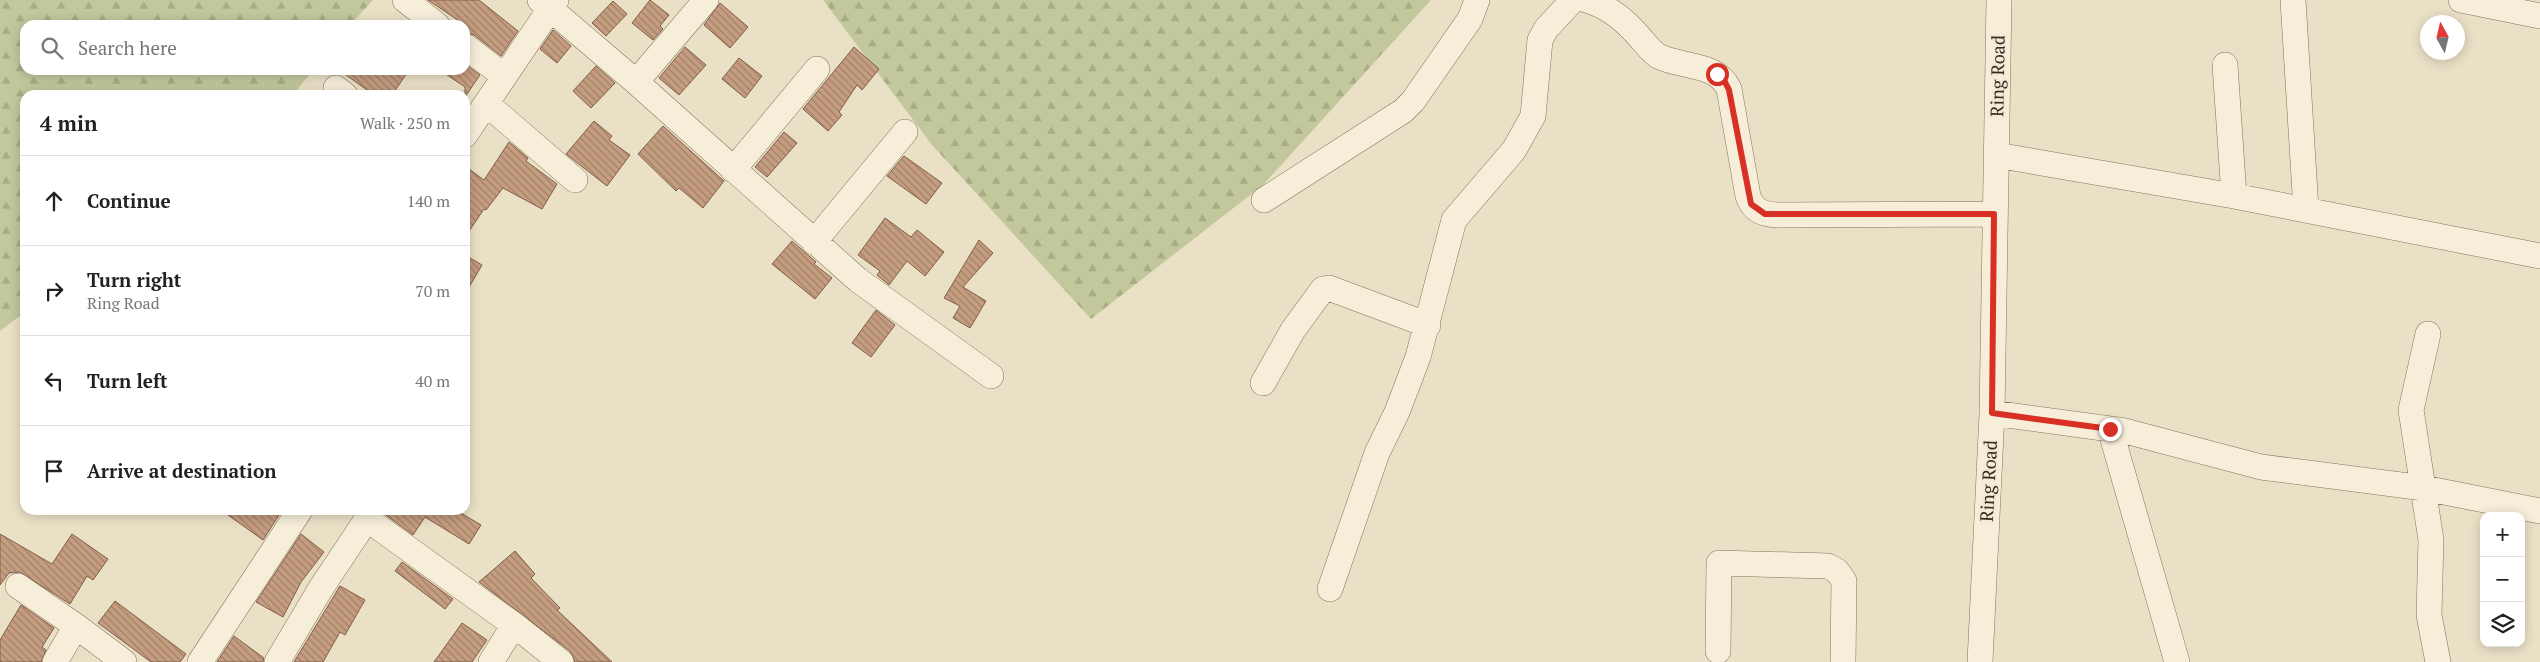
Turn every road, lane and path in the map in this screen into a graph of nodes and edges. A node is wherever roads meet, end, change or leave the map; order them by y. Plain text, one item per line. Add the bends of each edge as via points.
1 (405, 0) edge
2 (706, 0) edge
3 (1477, 0) edge
4 (1573, 0) edge
5 (1999, 0) edge
6 (2293, 0) edge
7 (2460, 0) edge
8 (549, 2) edge
9 (1596, 2) edge
10 (2540, 16) edge
11 (431, 20) edge
12 (470, 50) edge
13 (2225, 65) dead end
14 (816, 69) dead end
15 (504, 76) junction
16 (636, 82) junction
17 (487, 104) junction
18 (470, 128) edge
19 (906, 132) dead end
20 (1996, 155) junction
21 (733, 170) junction
22 (575, 180) dead end
23 (2234, 196) junction
24 (1264, 200) dead end
25 (2306, 210) junction
26 (1994, 214) junction
27 (814, 242) junction
28 (2540, 256) edge
29 (1428, 325) junction
30 (2428, 334) dead end
31 (991, 376) dead end
32 (1263, 382) dead end
33 (1992, 413) junction
34 (2110, 429) junction
35 (2424, 488) junction
36 (2540, 511) edge
37 (297, 515) edge
38 (18, 586) dead end
39 (1330, 589) dead end
40 (76, 626) junction
41 (507, 636) dead end
42 (1718, 651) dead end
43 (56, 662) edge
44 (124, 662) edge
45 (200, 662) edge
46 (277, 662) edge
47 (491, 662) edge
48 (561, 662) edge
49 (1843, 662) edge
50 (1980, 662) edge
51 (2176, 662) edge
52 (2438, 662) edge

1 - 11 street
2 - 16 street
3 - 24 street via 1470,19 1403,111
4 - 29 street via 1540,40 1533,116 1514,150 1454,220
5 - 20 street, Ring Road
6 - 25 street
7 - 10 street
8 - 15 street
8 - 16 street
9 - 26 street via 1632,29 1656,55 1705,69 1724,80 1729,90 1748,196 1755,209 1765,214
12 - 15 street
13 - 23 street
14 - 21 street
15 - 17 street
16 - 21 street
17 - 18 street
17 - 22 street
19 - 27 street
20 - 23 street
20 - 26 street, Ring Road
21 - 27 street
23 - 25 street
25 - 28 street
26 - 33 street, Ring Road
27 - 31 street via 858,280
29 - 32 street via 1324,288 1293,330
29 - 39 street via 1397,412 1377,452
30 - 35 street via 2411,410
33 - 34 street
33 - 50 street, Ring Road
34 - 35 street via 2262,467
34 - 51 street
35 - 36 street
35 - 52 street via 2432,555 2430,626
37 - 45 street
38 - 40 street
40 - 43 street
40 - 44 street
41 - 47 street
42 - 49 street via 1719,563 1828,566 1837,571 1844,581
46 - 48 street via 367,519

